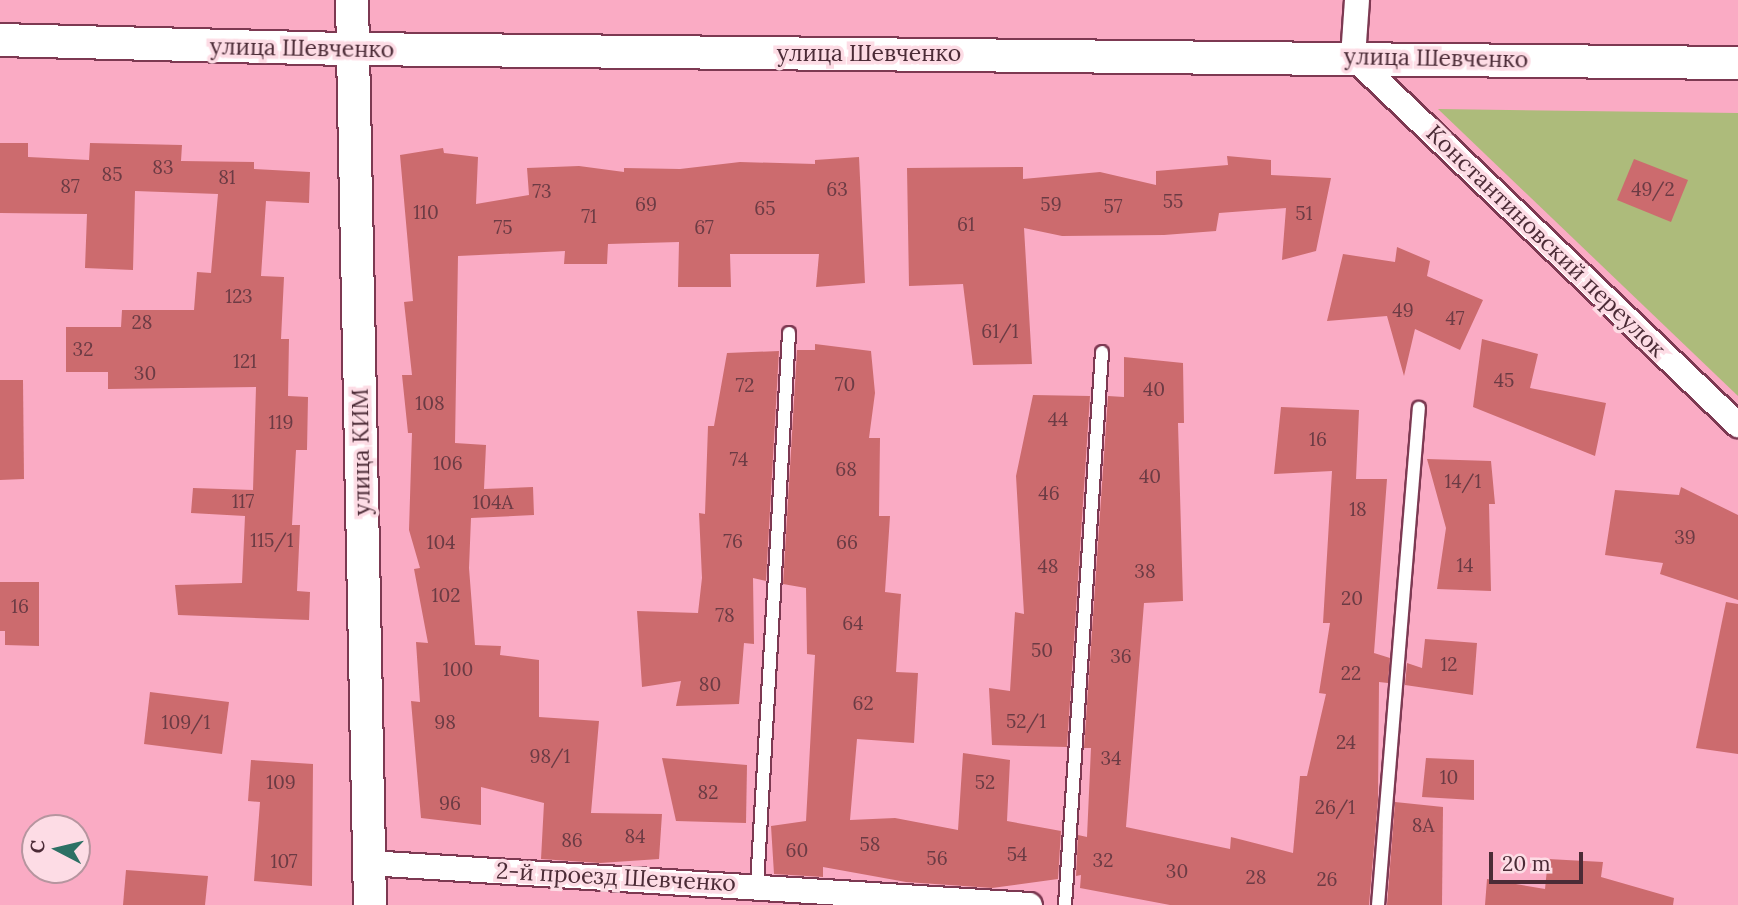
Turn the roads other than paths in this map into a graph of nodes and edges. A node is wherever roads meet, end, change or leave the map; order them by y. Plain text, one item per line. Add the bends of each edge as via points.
1 (352, 0) edge
2 (1357, 0) edge
3 (0, 40) edge
4 (354, 49) junction
5 (1353, 57) junction
6 (1738, 62) edge
7 (789, 333) dead end
8 (1102, 352) dead end
9 (1419, 408) dead end
10 (1738, 425) edge
11 (369, 863) junction
12 (757, 885) junction
13 (370, 905) edge
14 (1030, 905) edge
15 (1065, 905) edge
16 (1378, 905) edge

1 - 4 street, улица КИМ
2 - 5 street
3 - 4 street, улица Шевченко
4 - 5 street, улица Шевченко
4 - 11 street, улица КИМ
5 - 6 street, улица Шевченко
5 - 10 street, Константиновский переулок
7 - 12 lane
8 - 15 lane
9 - 16 lane
11 - 12 street, 2-й проезд Шевченко
11 - 13 street, улица КИМ
12 - 14 street, 2-й проезд Шевченко

